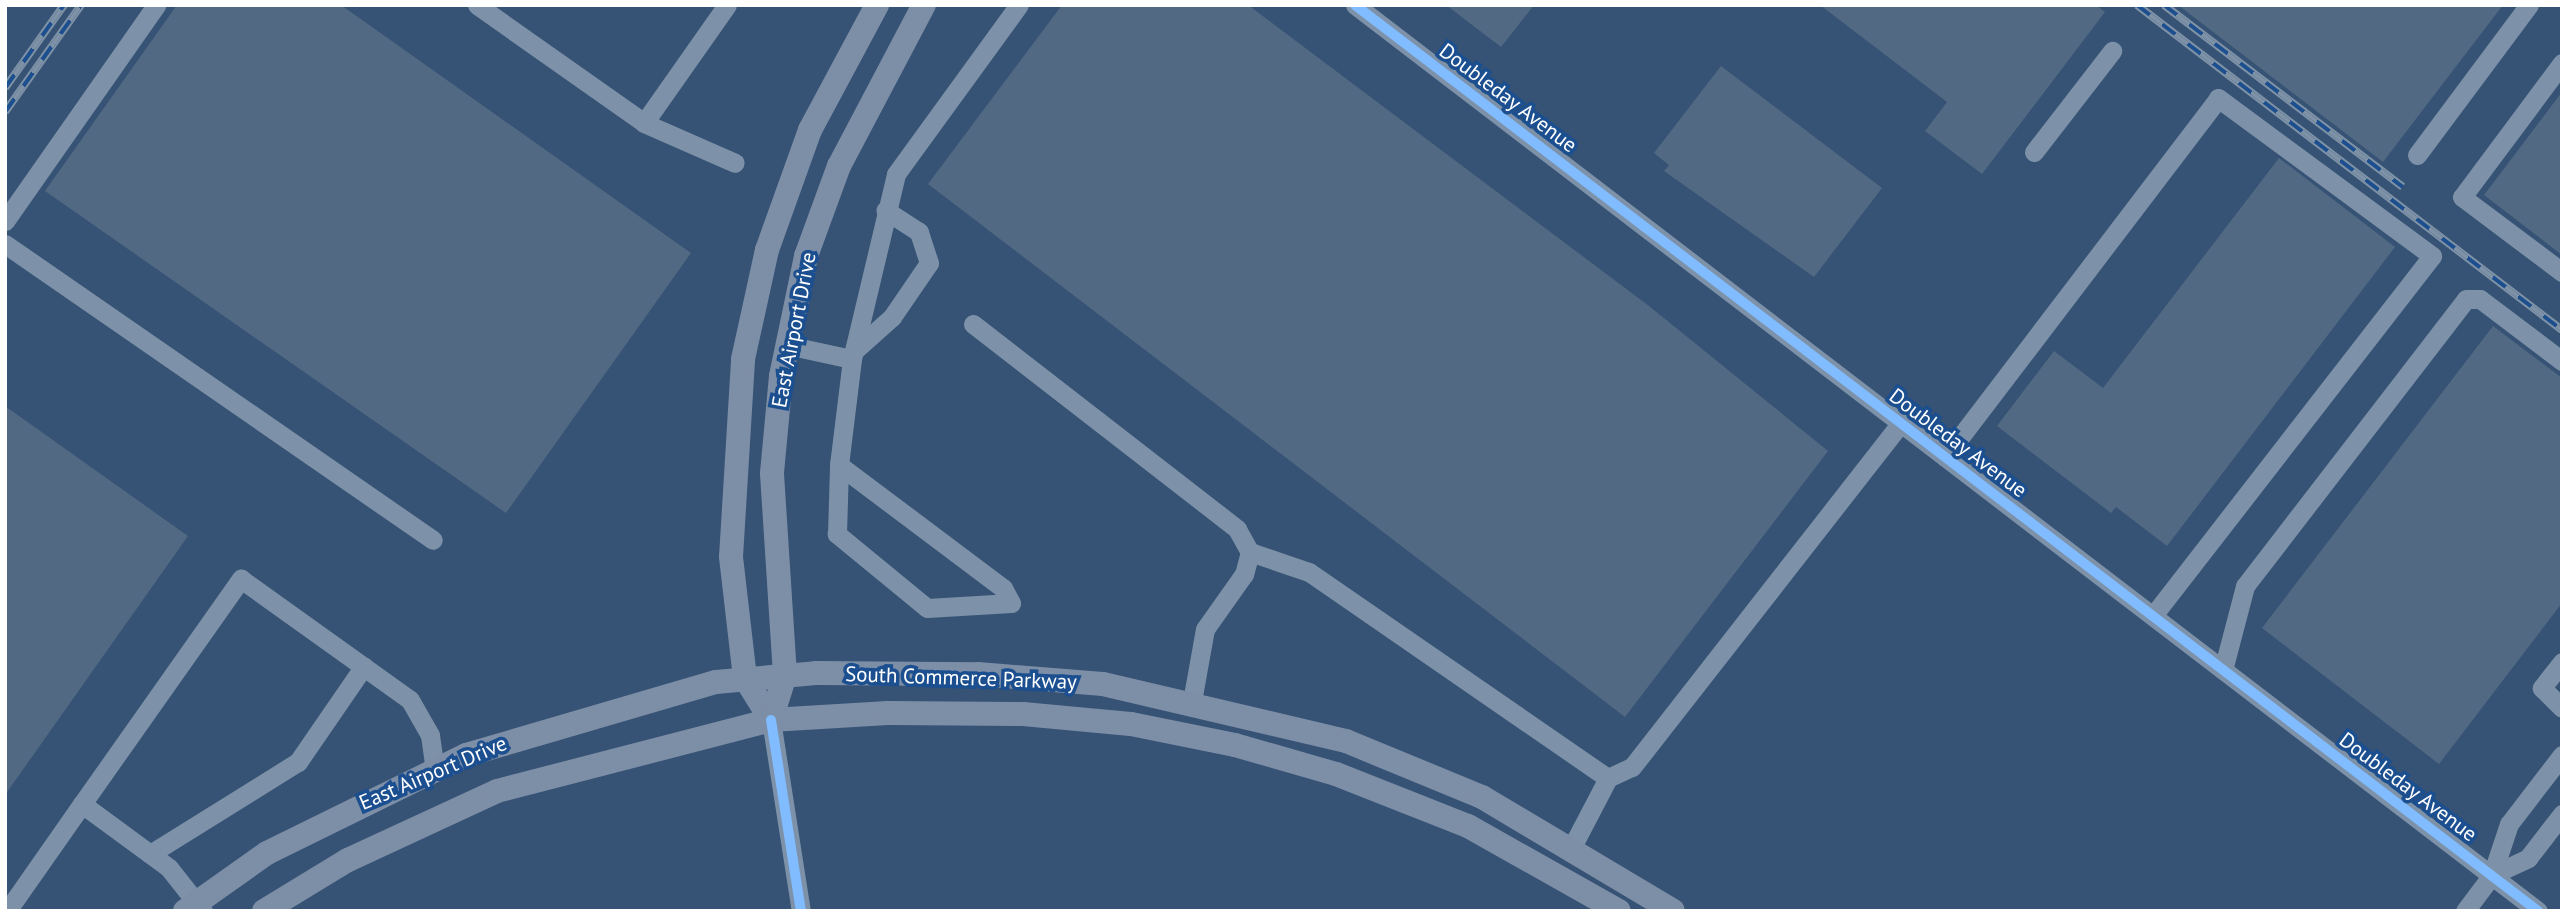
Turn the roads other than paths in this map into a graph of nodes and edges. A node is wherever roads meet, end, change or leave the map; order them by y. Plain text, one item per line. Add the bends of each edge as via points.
1 (156, 5) edge
2 (477, 5) edge
3 (727, 5) edge
4 (877, 5) edge
5 (924, 5) edge
6 (1019, 5) edge
7 (1354, 5) edge
8 (2529, 5) edge
9 (2112, 51) dead end
10 (2562, 63) edge
11 (643, 123) junction
12 (2034, 152) dead end
13 (2417, 155) dead end
14 (735, 163) dead end
15 (885, 210) junction
16 (5, 221) edge
17 (5, 244) edge
18 (2562, 272) edge
19 (972, 324) dead end
20 (787, 345) junction
21 (853, 355) junction
22 (2562, 361) edge
23 (1900, 423) junction
24 (1945, 457) junction
25 (839, 465) junction
26 (433, 540) dead end
27 (1250, 552) junction
28 (2153, 616) junction
29 (2562, 662) edge
30 (364, 666) junction
31 (2223, 670) junction
32 (785, 675) junction
33 (746, 678) junction
34 (1192, 701) junction
35 (2562, 708) edge
36 (771, 720) junction
37 (2562, 755) edge
38 (435, 769) junction
39 (1608, 778) junction
40 (82, 804) junction
41 (2562, 814) edge
42 (1573, 845) junction
43 (150, 854) junction
44 (2492, 875) junction
45 (195, 908) edge
46 (7, 911) edge
47 (264, 911) edge
48 (801, 911) edge
49 (1619, 911) edge
50 (1673, 911) edge
51 (2465, 911) edge
52 (2538, 911) edge

1 - 16 street
2 - 11 street
3 - 11 street
4 - 33 main road, East Airport Drive via 810,130 767,250 743,359 731,557
5 - 20 main road, East Airport Drive via 872,92 839,166 806,256
6 - 15 street via 913,144
7 - 23 street, Doubleday Avenue
8 - 13 street
9 - 12 street
10 - 18 street via 2462,197
11 - 14 street
15 - 21 street
15 - 21 street via 919,232 929,263 892,317
17 - 26 street
19 - 27 street via 1237,529
20 - 21 street
20 - 32 main road, East Airport Drive via 772,473
21 - 25 street
22 - 31 street via 2480,299 2466,299 2245,586
23 - 24 street, Doubleday Avenue
23 - 39 street via 1632,767
24 - 28 street, Doubleday Avenue
24 - 28 street via 2218,98 2432,256
25 - 25 street via 836,534 854,553 927,608 1012,603 1003,588
27 - 34 street via 1244,574 1205,629
27 - 39 street via 1309,572
28 - 31 street, Doubleday Avenue
29 - 35 street via 2542,688
30 - 38 street via 423,716
30 - 40 street via 241,579
30 - 43 street via 298,762
31 - 44 street, Doubleday Avenue
32 - 33 main road, South Commerce Parkway
32 - 34 main road, South Commerce Parkway via 978,674 1103,684
32 - 36 main road, East Airport Drive
33 - 36 main road, East Airport Drive
33 - 38 main road, East Airport Drive via 582,716
34 - 42 main road, South Commerce Parkway via 1346,741 1418,768
36 - 47 main road, East Airport Drive via 497,791 348,860
36 - 48 street
36 - 49 main road, South Commerce Parkway via 1023,714 1131,724 1235,745 1336,774 1468,826
37 - 44 street via 2509,824
38 - 45 main road, East Airport Drive via 279,846
39 - 42 street
40 - 43 street
40 - 46 street
41 - 44 street via 2528,858
42 - 50 main road, South Commerce Parkway
43 - 45 street
44 - 51 street
44 - 52 street, Doubleday Avenue

